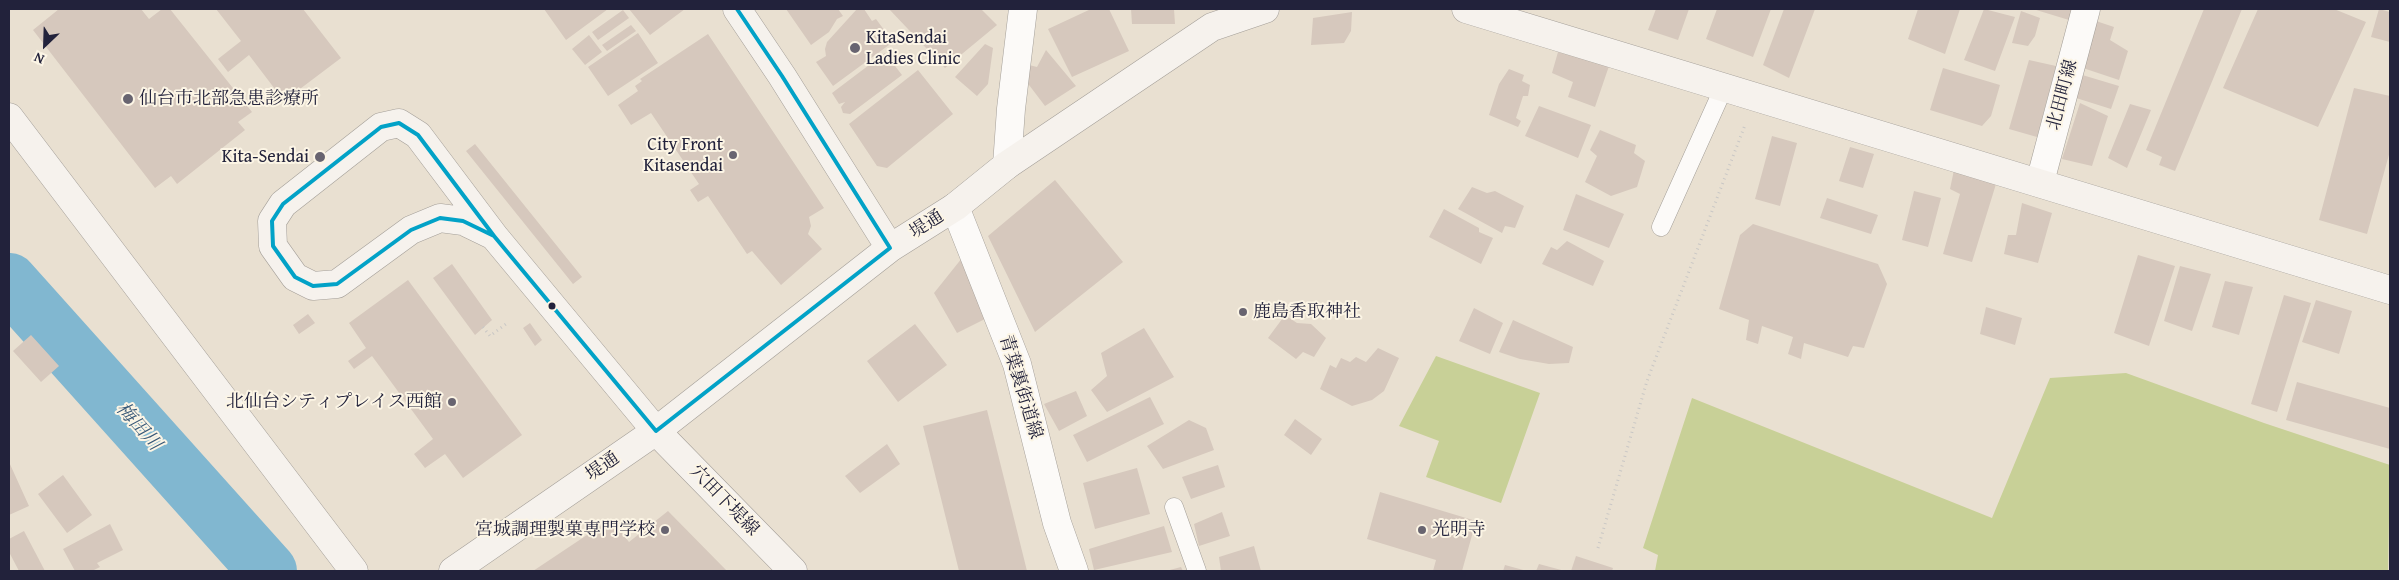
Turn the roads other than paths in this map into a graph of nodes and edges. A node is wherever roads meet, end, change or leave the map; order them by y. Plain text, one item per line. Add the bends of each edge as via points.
1 (736, 9) edge
2 (1023, 9) edge
3 (1264, 9) edge
4 (1466, 9) edge
5 (2086, 9) edge
6 (1724, 87) junction
7 (9, 117) edge
8 (1007, 165) junction
9 (2040, 182) junction
10 (955, 206) junction
11 (1661, 227) dead end
12 (494, 236) junction
13 (890, 248) junction
14 (2390, 290) edge
15 (656, 431) junction
16 (1174, 507) dead end
17 (354, 571) edge
18 (453, 571) edge
19 (792, 571) edge
20 (1074, 571) edge
21 (1197, 571) edge

1 - 13 street
2 - 8 street
3 - 8 street, 堤通 via 1212,27
4 - 6 street
5 - 9 street, 北田町線
6 - 9 street
6 - 11 lane
7 - 17 street
8 - 10 street, 堤通
9 - 14 street
10 - 13 street, 堤通
10 - 20 street, 青葉裏街道線 via 1017,364 1057,523
12 - 12 street, 穴田下堤線 via 464,221 440,218 411,230 337,284 313,286 295,277 273,246 272,221 283,204 380,127 399,123 418,135
12 - 15 street, 穴田下堤線
13 - 15 street, 堤通
15 - 18 street, 堤通
15 - 19 street, 穴田下堤線
16 - 21 lane

